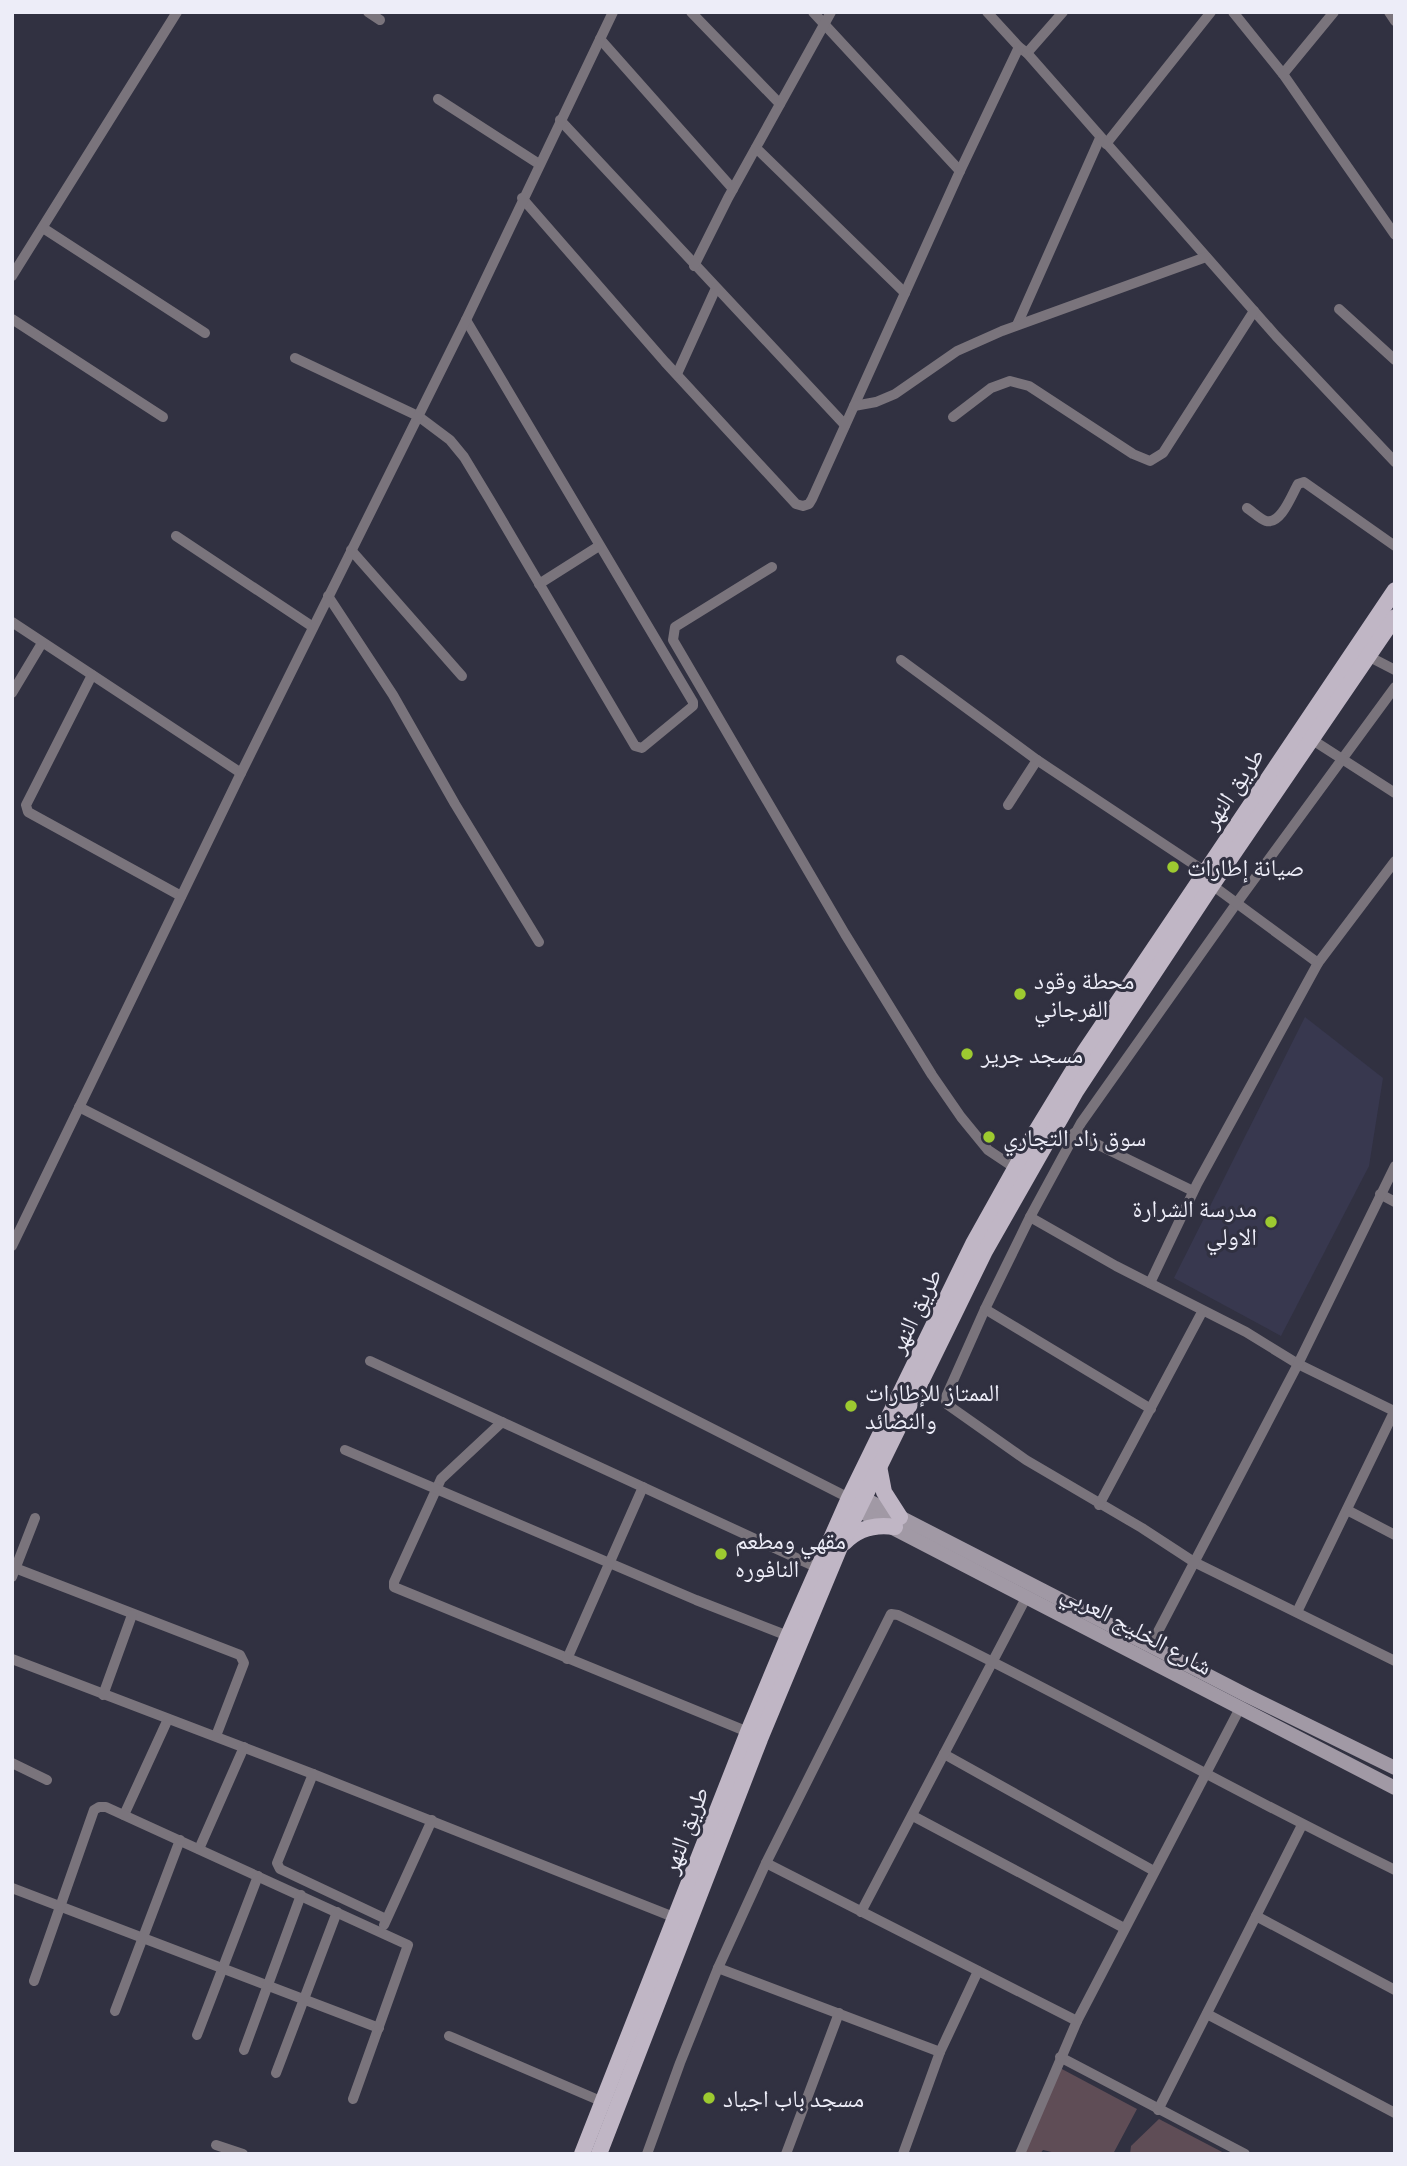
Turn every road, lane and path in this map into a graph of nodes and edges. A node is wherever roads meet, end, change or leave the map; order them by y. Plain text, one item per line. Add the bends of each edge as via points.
1 (177, 12) edge
2 (368, 12) edge
3 (613, 12) edge
4 (691, 12) edge
5 (813, 12) edge
6 (831, 12) edge
7 (987, 12) edge
8 (1063, 12) edge
9 (1211, 12) edge
10 (1233, 12) edge
11 (1334, 12) edge
12 (1389, 12) edge
13 (380, 20) dead end
14 (1395, 21) edge
15 (824, 24) junction
16 (600, 39) junction
17 (1023, 50) junction
18 (1283, 74) junction
19 (438, 99) dead end
20 (780, 104) junction
21 (561, 120) junction
22 (1103, 141) junction
23 (756, 148) junction
24 (539, 164) junction
25 (960, 171) junction
26 (733, 189) junction
27 (522, 198) junction
28 (43, 228) junction
29 (1395, 235) edge
30 (1206, 257) junction
31 (694, 266) junction
32 (12, 276) edge
33 (716, 288) junction
34 (905, 293) junction
35 (1339, 309) dead end
36 (1254, 311) junction
37 (12, 319) edge
38 (466, 320) junction
39 (1017, 326) junction
40 (205, 333) dead end
41 (295, 358) dead end
42 (1395, 360) edge
43 (677, 374) junction
44 (854, 406) junction
45 (418, 416) junction
46 (163, 417) dead end
47 (953, 417) dead end
48 (845, 425) junction
49 (1395, 461) edge
50 (1247, 508) dead end
51 (176, 536) dead end
52 (1395, 545) edge
53 (599, 546) junction
54 (351, 550) junction
55 (772, 567) dead end
56 (539, 584) junction
57 (1395, 590) edge
58 (328, 596) junction
59 (1395, 617) edge
60 (12, 622) edge
61 (313, 627) junction
62 (42, 643) junction
63 (1362, 653) junction
64 (901, 660) dead end
65 (1395, 670) edge
66 (92, 675) junction
67 (462, 676) dead end
68 (1395, 687) edge
69 (12, 693) edge
70 (1311, 739) junction
71 (1037, 760) junction
72 (1342, 760) junction
73 (241, 773) junction
74 (1395, 793) edge
75 (1008, 805) dead end
76 (1395, 861) edge
77 (1208, 878) junction
78 (181, 896) junction
79 (1236, 904) junction
80 (539, 942) dead end
81 (1318, 963) junction
82 (79, 1107) junction
83 (1074, 1133) junction
84 (1395, 1166) edge
85 (1015, 1168) junction
86 (1194, 1191) junction
87 (1380, 1194) junction
88 (1395, 1202) edge
89 (1030, 1217) junction
90 (12, 1246) edge
91 (1150, 1283) junction
92 (985, 1309) junction
93 (1202, 1312) junction
94 (370, 1362) dead end
95 (1298, 1364) junction
96 (1151, 1409) junction
97 (1394, 1411) edge
98 (502, 1422) junction
99 (345, 1450) dead end
100 (879, 1463) junction
101 (643, 1487) junction
102 (435, 1490) junction
103 (857, 1502) junction
104 (1099, 1505) junction
105 (1347, 1510) junction
106 (35, 1518) dead end
107 (898, 1522) junction
108 (1395, 1535) edge
109 (840, 1547) junction
110 (1194, 1562) junction
111 (609, 1563) junction
112 (818, 1567) junction
113 (14, 1572) edge
114 (1027, 1596) junction
115 (1297, 1612) junction
116 (132, 1615) junction
117 (788, 1636) junction
118 (1151, 1645) junction
119 (12, 1659) edge
120 (567, 1659) junction
121 (993, 1660) junction
122 (1395, 1661) edge
123 (103, 1695) junction
124 (1240, 1709) junction
125 (168, 1719) junction
126 (748, 1732) junction
127 (216, 1736) junction
128 (244, 1747) junction
129 (944, 1754) junction
130 (12, 1763) edge
131 (1395, 1768) edge
132 (1206, 1772) junction
133 (313, 1774) junction
134 (47, 1780) dead end
135 (1395, 1788) edge
136 (124, 1815) junction
137 (913, 1816) junction
138 (432, 1820) junction
139 (1303, 1825) junction
140 (180, 1840) junction
141 (199, 1849) junction
142 (766, 1863) junction
143 (1395, 1870) edge
144 (1154, 1871) junction
145 (258, 1876) junction
146 (12, 1888) edge
147 (301, 1895) junction
148 (60, 1906) junction
149 (337, 1912) junction
150 (861, 1912) junction
151 (1256, 1916) junction
152 (676, 1918) junction
153 (386, 1919) junction
154 (1124, 1928) junction
155 (380, 1932) junction
156 (141, 1937) junction
157 (222, 1968) junction
158 (718, 1968) junction
159 (978, 1971) junction
160 (34, 1981) dead end
161 (267, 1985) junction
162 (1395, 1990) edge
163 (303, 1999) junction
164 (115, 2011) dead end
165 (839, 2013) junction
166 (1207, 2014) junction
167 (1077, 2021) junction
168 (379, 2028) junction
169 (197, 2035) dead end
170 (449, 2036) dead end
171 (244, 2050) dead end
172 (940, 2052) junction
173 (1060, 2057) junction
174 (276, 2073) dead end
175 (353, 2099) dead end
176 (603, 2102) junction
177 (1158, 2110) junction
178 (1395, 2113) edge
179 (216, 2145) dead end
180 (243, 2154) edge
181 (582, 2154) edge
182 (599, 2154) edge
183 (647, 2154) edge
184 (786, 2154) edge
185 (903, 2154) edge
186 (1020, 2154) edge
187 (1245, 2154) edge

1 - 28 street
2 - 13 street
3 - 16 street
4 - 20 street
5 - 15 street
6 - 15 street
7 - 17 street
8 - 17 street
9 - 22 street
10 - 18 street
11 - 18 street
12 - 14 street
15 - 20 street
15 - 25 street
16 - 21 street
16 - 26 street
17 - 22 street
17 - 25 street
18 - 29 street
19 - 24 street
20 - 23 street
21 - 24 street
21 - 31 street
22 - 30 street
22 - 39 street
23 - 26 street
23 - 34 street
24 - 27 street
25 - 34 street
26 - 31 street
27 - 38 street
27 - 43 street
28 - 32 street
28 - 40 street
30 - 36 street
30 - 39 street
31 - 33 street
33 - 43 street
33 - 48 street
34 - 44 street
35 - 42 street
36 - 47 street via 1163,453 1150,461 1028,386 1010,381 991,388
36 - 49 street
37 - 46 street
38 - 45 street
38 - 53 street
39 - 44 street via 957,351 895,394
41 - 45 street
43 - 48 street via 796,504 809,504
44 - 48 street
45 - 54 street
45 - 56 street via 464,457
50 - 52 street via 1273,521 1304,482
51 - 61 street
53 - 56 street
53 - 56 street via 694,704 642,748 635,746
54 - 58 street
54 - 67 street
55 - 85 street via 675,627 673,640 932,1075 988,1150
57 - 63 main road, طريق النهر
58 - 61 street
58 - 80 street via 393,695
59 - 63 main road, طريق النهر
60 - 62 street
61 - 73 street
62 - 66 street
62 - 69 street
63 - 65 street
63 - 70 main road, طريق النهر
63 - 77 main road, طريق النهر
64 - 71 street
66 - 73 street
66 - 78 street via 26,805 28,812
68 - 72 street
70 - 72 street
70 - 77 main road, طريق النهر
71 - 75 street
71 - 77 street
72 - 74 street
72 - 79 street
73 - 78 street
76 - 81 street
77 - 79 street
77 - 85 main road, طريق النهر via 1085,1051
77 - 100 main road, طريق النهر via 1027,1175
78 - 82 street
79 - 81 street
79 - 83 street
81 - 86 street
82 - 90 street
82 - 103 street
83 - 86 street
83 - 89 street
84 - 87 street
85 - 103 main road, طريق النهر via 973,1244
86 - 91 street
87 - 88 street
87 - 95 street
89 - 91 street
89 - 92 street
91 - 93 street
92 - 96 street
92 - 104 street via 945,1395 946,1403 1013,1452
93 - 95 street
93 - 96 street
94 - 98 street
95 - 97 street
95 - 110 street
96 - 104 street
97 - 105 street
98 - 101 street
98 - 102 street
99 - 102 street
100 - 103 main road, طريق النهر
100 - 107 main road via 884,1492
101 - 111 street
101 - 112 street
102 - 111 street
102 - 120 street via 394,1587
103 - 107 main road, شارع الخليج العربي
103 - 109 main road, طريق النهر
103 - 112 main road, طريق النهر
104 - 110 street
105 - 108 street
105 - 115 street
106 - 113 street
107 - 109 main road via 864,1528
107 - 114 main road, شارع الخليج العربي
107 - 118 main road, شارع الخليج العربي
109 - 182 main road, طريق النهر via 760,1738
110 - 115 street
110 - 118 street
111 - 117 street
111 - 120 street
112 - 117 main road, طريق النهر
113 - 116 street
114 - 121 street
114 - 124 main road, شارع الخليج العربي
115 - 122 street
116 - 123 street
116 - 127 street via 243,1659
117 - 126 main road, طريق النهر
118 - 131 main road, شارع الخليج العربي
119 - 123 street
120 - 126 street
121 - 129 street
121 - 132 street
121 - 142 street via 898,1615 889,1616
123 - 125 street
124 - 132 street
124 - 135 main road, شارع الخليج العربي
125 - 127 street
125 - 136 street
126 - 152 main road, طريق النهر
127 - 128 street
128 - 133 street
128 - 141 street
129 - 137 street
129 - 144 street
130 - 134 street
132 - 139 street
132 - 144 street
133 - 138 street
133 - 153 street via 277,1863 280,1869
136 - 140 street
136 - 148 street via 106,1807 94,1811
137 - 150 street
137 - 154 street
138 - 152 street
138 - 153 street
139 - 143 street
139 - 151 street
140 - 141 street
140 - 156 street
141 - 145 street
142 - 150 street
142 - 158 street
144 - 154 street
145 - 147 street
145 - 157 street
146 - 148 street
147 - 149 street
147 - 161 street
148 - 156 street
148 - 160 street
149 - 155 street
149 - 163 street
150 - 159 street
151 - 162 street
151 - 166 street
152 - 176 main road, طريق النهر
153 - 155 street
154 - 167 street
155 - 168 street via 408,1945
156 - 157 street
156 - 164 street
157 - 161 street
157 - 169 street
158 - 165 street
158 - 183 street
159 - 167 street
159 - 172 street
161 - 163 street
161 - 171 street
163 - 168 street
163 - 174 street
165 - 172 street
165 - 184 street
166 - 177 street
166 - 178 street
167 - 173 street
168 - 175 street
170 - 176 street
172 - 185 street
173 - 177 street
173 - 186 street
176 - 181 main road, طريق النهر
177 - 187 street
179 - 180 street

